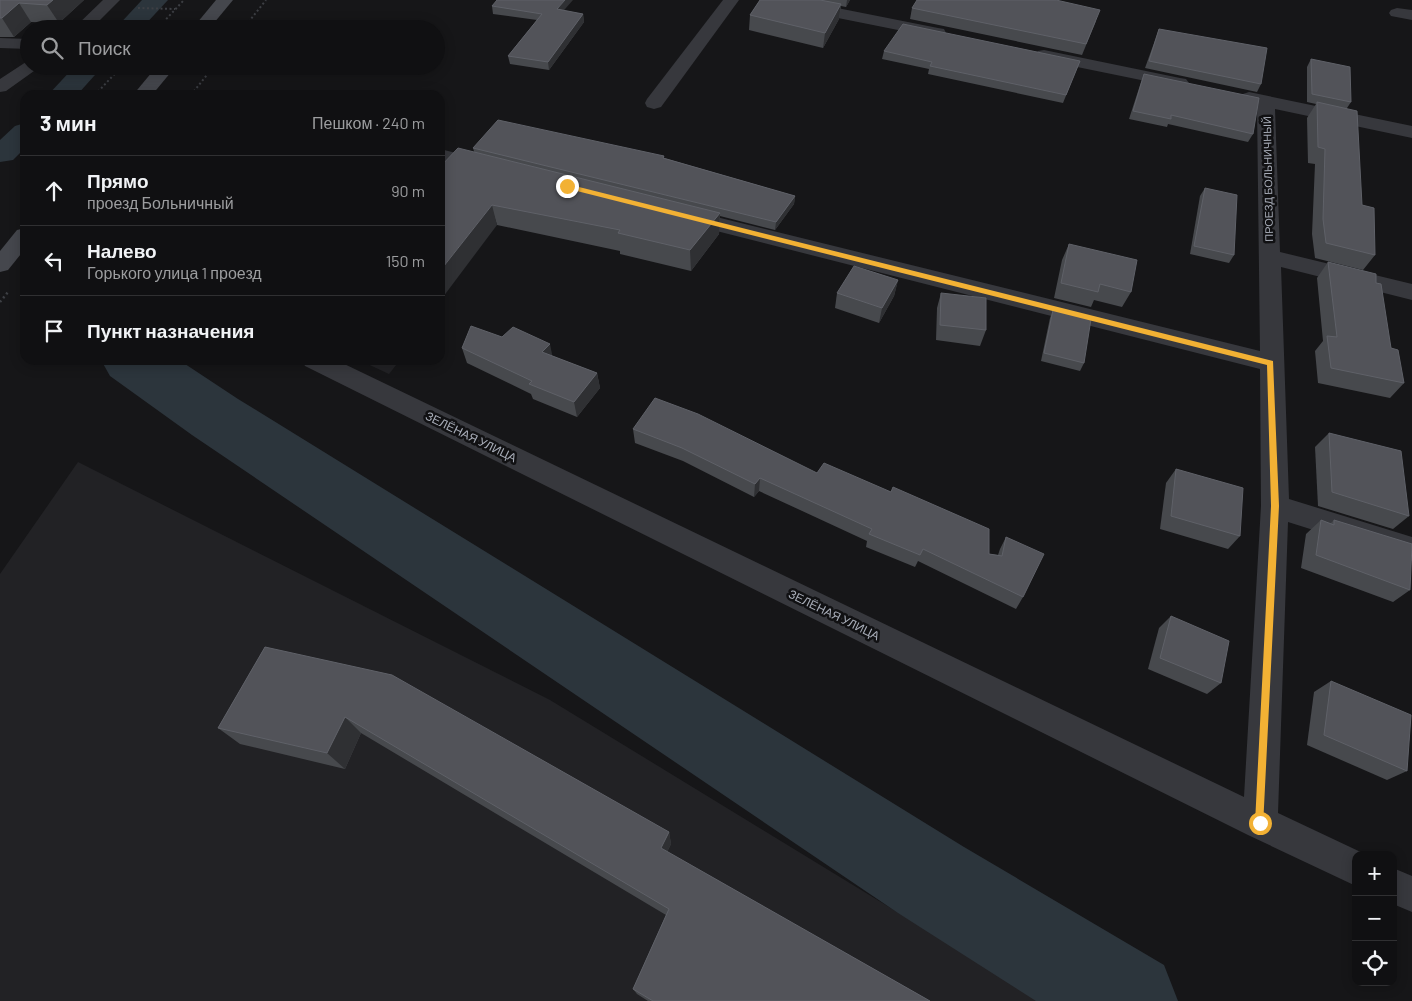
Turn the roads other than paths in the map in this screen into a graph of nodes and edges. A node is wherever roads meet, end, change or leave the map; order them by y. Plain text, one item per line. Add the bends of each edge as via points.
1 (112, 0) edge
2 (225, 0) edge
3 (731, 0) edge
4 (773, 0) edge
5 (91, 20) edge
6 (208, 20) edge
7 (953, 36) edge
8 (0, 43) edge
9 (20, 44) edge
10 (1032, 52) edge
11 (20, 74) edge
12 (159, 75) edge
13 (0, 87) edge
14 (1197, 87) edge
15 (146, 90) edge
16 (1236, 95) edge
17 (1266, 101) junction
18 (654, 103) dead end
19 (1412, 132) edge
20 (445, 156) edge
21 (504, 170) edge
22 (663, 210) edge
23 (20, 242) edge
24 (1270, 257) junction
25 (0, 265) edge
26 (1412, 292) edge
27 (1271, 363) junction
28 (324, 365) edge
29 (1275, 506) junction
30 (1412, 549) edge
31 (1260, 823) junction
32 (1352, 866) edge
33 (1397, 888) edge
34 (1412, 894) edge

1 - 5 street
2 - 6 main road
3 - 18 street
4 - 7 street via 879,13
8 - 9 street
10 - 14 street
11 - 13 street
12 - 15 main road
16 - 17 street
17 - 19 street
17 - 24 street, ПРОЕЗД БОЛЬНИЧНЫЙ
20 - 21 street
22 - 27 street
23 - 25 main road
24 - 26 street, ПРОЕЗД БОЛЬНИЧНЫЙ
24 - 27 street, ПРОЕЗД БОЛЬНИЧНЫЙ
27 - 29 street, ПРОЕЗД БОЛЬНИЧНЫЙ
28 - 31 street, ЗЕЛЁНАЯ УЛИЦА
29 - 30 street
29 - 31 street, ПРОЕЗД БОЛЬНИЧНЫЙ
31 - 32 street, ЗЕЛЁНАЯ УЛИЦА
33 - 34 street

